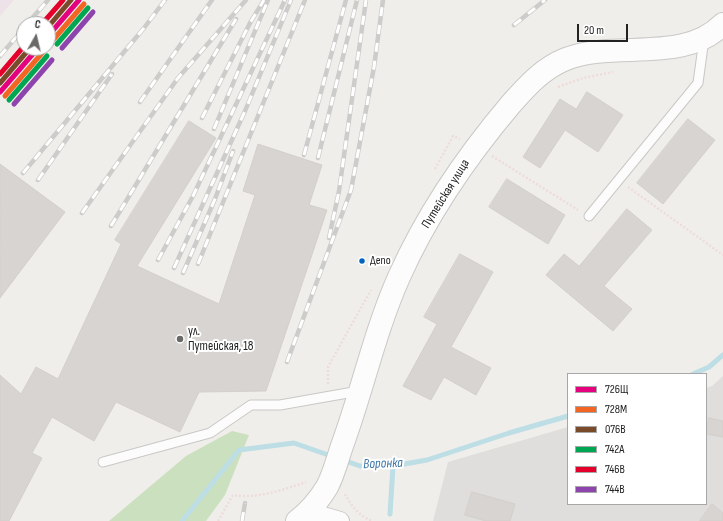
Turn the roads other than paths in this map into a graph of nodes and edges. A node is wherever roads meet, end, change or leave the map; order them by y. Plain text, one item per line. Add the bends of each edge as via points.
1 (723, 24) edge
2 (704, 38) junction
3 (589, 216) road end
4 (361, 391) junction
5 (103, 462) dead end
6 (303, 517) edge
7 (340, 521) edge

1 - 2 street, Путейская улица
2 - 3 lane via 698,83
2 - 4 street, Путейская улица via 685,45 609,50 566,59 535,77 465,162 427,224 399,277 376,339
4 - 5 lane via 280,405 251,405 210,434
4 - 6 street, Путейская улица via 348,430 318,483
6 - 7 street

